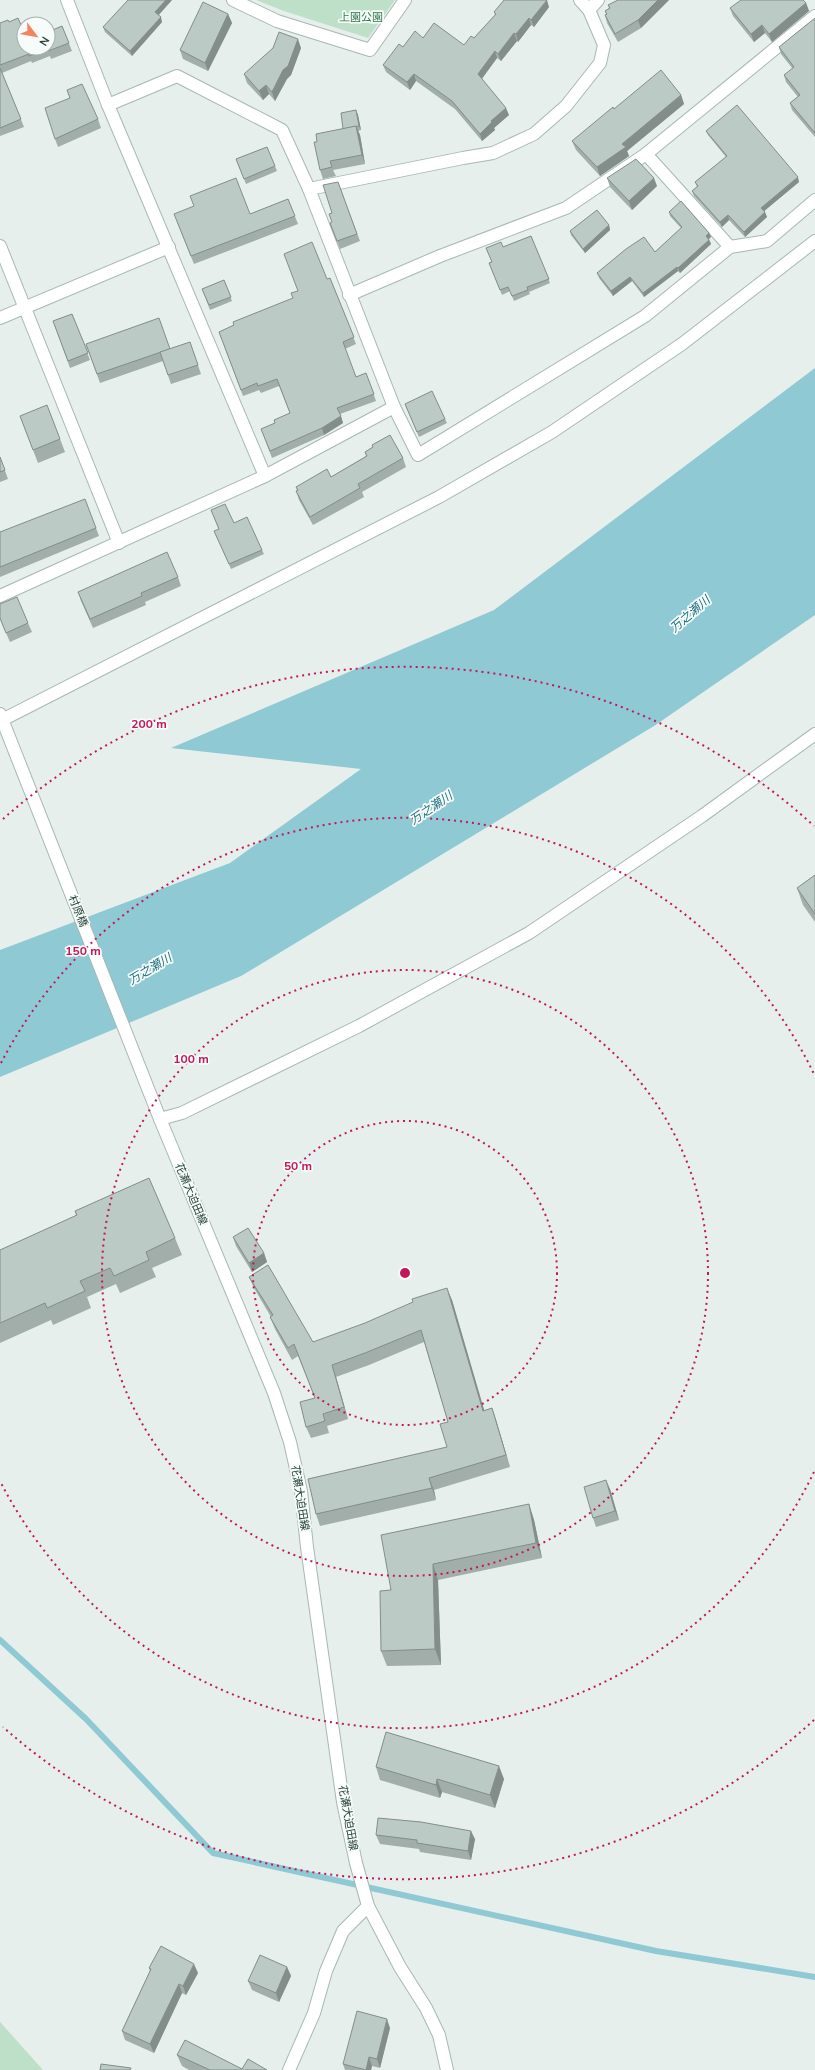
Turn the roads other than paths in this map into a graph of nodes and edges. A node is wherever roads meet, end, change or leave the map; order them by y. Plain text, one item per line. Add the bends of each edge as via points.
1 (67, 0) edge
2 (233, 0) edge
3 (405, 0) edge
4 (580, 0) edge
5 (598, 0) edge
6 (589, 10) junction
7 (815, 16) edge
8 (108, 105) junction
9 (646, 154) junction
10 (309, 189) junction
11 (815, 200) edge
12 (815, 241) edge
13 (0, 246) edge
14 (169, 247) junction
15 (730, 247) junction
16 (349, 295) junction
17 (23, 308) junction
18 (0, 318) edge
19 (394, 407) junction
20 (265, 476) junction
21 (119, 543) junction
22 (0, 596) edge
23 (1, 718) edge
24 (815, 734) edge
25 (158, 1115) junction
26 (368, 1906) junction
27 (289, 2070) edge
28 (447, 2070) edge

1 - 8 street
2 - 3 street via 277,21 370,50
4 - 6 street
5 - 6 street
6 - 10 street via 604,45 600,63 566,106 534,134 493,153
7 - 9 street
8 - 10 street via 177,76 282,130
8 - 14 street
9 - 15 street
9 - 16 street via 566,208 440,256
10 - 16 street
11 - 15 street via 767,241
12 - 23 street via 682,344 552,432 439,497
13 - 17 street
14 - 17 street
14 - 20 street
15 - 19 street via 645,316 418,455
16 - 19 street
17 - 18 street
17 - 21 street
19 - 20 street
20 - 21 street
21 - 22 street
23 - 25 street, 村原橋
24 - 25 street via 702,816 528,933 359,1026 182,1112
25 - 26 street, 花瀬大迫田線 via 274,1393 290,1442 302,1491 307,1547 348,1833
26 - 27 street via 343,1931 326,1971 314,2014
26 - 28 street, 花瀬大迫田線 via 400,1967 426,2008 439,2035

